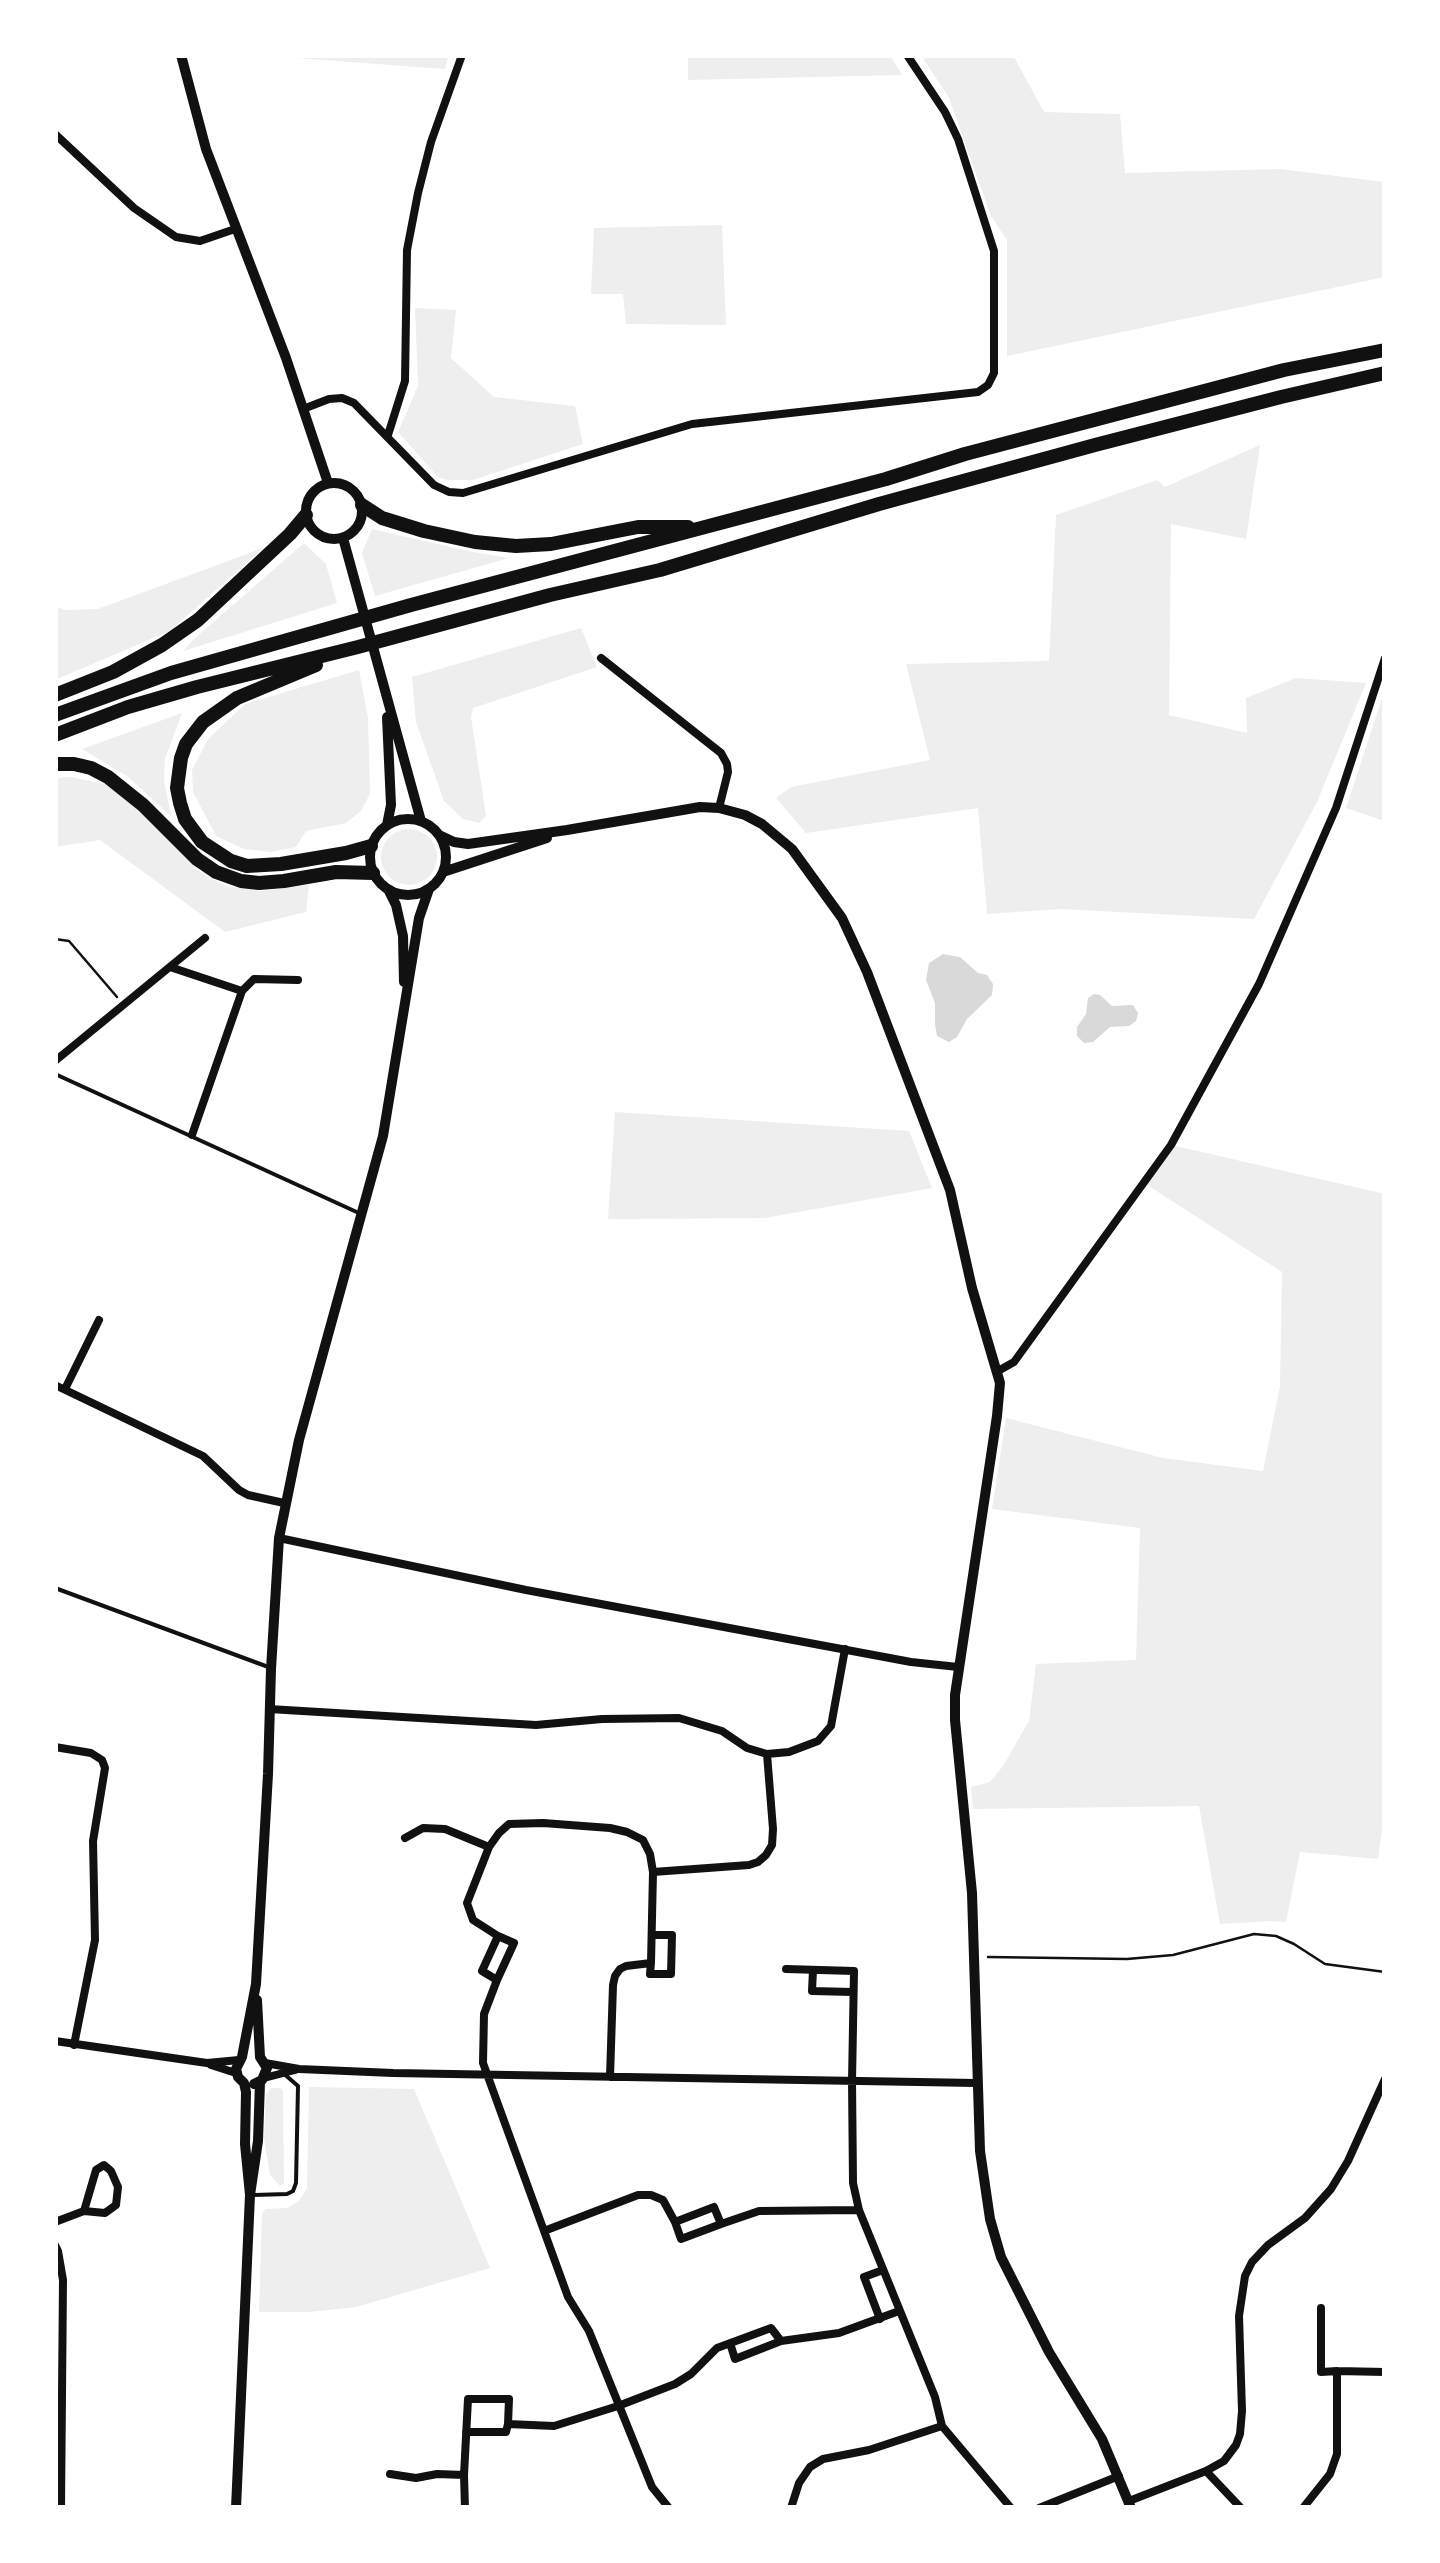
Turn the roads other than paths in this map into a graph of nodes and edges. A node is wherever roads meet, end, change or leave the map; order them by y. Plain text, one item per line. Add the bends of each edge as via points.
1 (181, 55) edge
2 (462, 55) edge
3 (907, 55) edge
4 (55, 134) edge
5 (235, 229) junction
6 (1385, 350) edge
7 (1385, 374) edge
8 (303, 409) junction
9 (388, 435) junction
10 (328, 483) junction
11 (362, 505) junction
12 (306, 515) junction
13 (708, 526) junction
14 (343, 538) junction
15 (358, 647) junction
16 (601, 658) dead end
17 (1385, 658) edge
18 (55, 695) edge
19 (386, 696) junction
20 (55, 715) edge
21 (55, 735) edge
22 (55, 764) edge
23 (720, 808) junction
24 (421, 822) junction
25 (387, 825) junction
26 (567, 830) junction
27 (439, 835) junction
28 (371, 846) junction
29 (443, 872) junction
30 (373, 873) junction
31 (429, 889) junction
32 (388, 890) junction
33 (206, 938) dead end
34 (170, 967) junction
35 (298, 980) dead end
36 (242, 992) junction
37 (405, 1008) junction
38 (55, 1062) edge
39 (55, 1074) edge
40 (192, 1135) junction
41 (361, 1214) junction
42 (99, 1320) dead end
43 (998, 1371) junction
44 (55, 1385) edge
45 (65, 1389) junction
46 (284, 1503) junction
47 (279, 1538) junction
48 (55, 1588) edge
49 (845, 1649) junction
50 (958, 1667) junction
51 (271, 1668) junction
52 (269, 1710) junction
53 (55, 1746) edge
54 (767, 1754) junction
55 (405, 1838) dead end
56 (488, 1848) junction
57 (653, 1872) junction
58 (652, 1935) junction
59 (498, 1936) junction
60 (651, 1963) junction
61 (786, 1969) dead end
62 (813, 1970) junction
63 (497, 1980) junction
64 (256, 1984) junction
65 (853, 1992) junction
66 (55, 2041) edge
67 (74, 2044) junction
68 (240, 2059) junction
69 (263, 2060) junction
70 (207, 2063) junction
71 (299, 2069) junction
72 (283, 2073) junction
73 (485, 2074) junction
74 (610, 2077) junction
75 (240, 2078) junction
76 (1385, 2079) edge
77 (262, 2080) junction
78 (852, 2082) junction
79 (976, 2083) junction
80 (250, 2195) junction
81 (859, 2210) junction
82 (84, 2211) junction
83 (55, 2222) edge
84 (674, 2222) junction
85 (721, 2224) junction
86 (544, 2231) junction
87 (55, 2245) edge
88 (884, 2270) junction
89 (1321, 2308) dead end
90 (899, 2310) junction
91 (880, 2319) junction
92 (781, 2342) junction
93 (730, 2343) junction
94 (1336, 2372) junction
95 (1385, 2372) edge
96 (618, 2406) junction
97 (508, 2424) junction
98 (942, 2426) junction
99 (466, 2432) junction
100 (1206, 2471) junction
101 (390, 2474) dead end
102 (464, 2475) junction
103 (1119, 2476) junction
104 (1130, 2505) edge
105 (61, 2508) edge
106 (236, 2508) edge
107 (465, 2508) edge
108 (669, 2508) edge
109 (790, 2508) edge
110 (1011, 2508) edge
111 (1039, 2508) edge
112 (1241, 2508) edge
113 (1303, 2508) edge

1 - 5 street
2 - 9 street via 430,142 407,250 405,381
3 - 9 street via 958,139 990,236 996,268 994,374 988,386 692,424 463,493 434,485
4 - 5 street via 176,238 200,241
5 - 8 street
6 - 13 highway via 1284,370
7 - 15 highway via 1077,450 660,570
8 - 9 street via 342,398
8 - 10 street
10 - 11 street via 346,485
10 - 12 street via 308,498
11 - 13 highway via 424,531 516,546 638,527
11 - 14 street via 356,529
12 - 14 street via 315,532
12 - 18 highway via 162,646
13 - 20 highway via 171,672
14 - 19 street
15 - 21 highway via 197,686
15 - 28 highway via 237,698 203,722 186,744 178,788 192,830 231,861 263,866
16 - 23 street via 721,753 728,772
17 - 43 street via 1336,808 1260,984 1172,1144 1014,1362
19 - 24 street
19 - 25 street via 392,804
22 - 30 highway via 108,777 197,859 241,881
23 - 26 street
23 - 43 street via 778,835 842,918 950,1190
24 - 25 street
24 - 27 street
25 - 28 street
26 - 27 street via 468,844
26 - 29 street
27 - 29 street
28 - 30 street
29 - 31 street
30 - 32 street
31 - 32 street via 409,896
31 - 37 street
32 - 37 street via 403,936
33 - 34 street
34 - 36 street
34 - 38 street
35 - 36 street via 254,979
36 - 40 street
37 - 41 street via 385,1126
39 - 40 lane
40 - 41 lane
41 - 46 street
42 - 45 street
43 - 50 street via 1000,1395
44 - 45 street
45 - 46 street via 203,1456 248,1495
46 - 47 street
47 - 49 street
47 - 51 street
48 - 51 lane
49 - 50 street
49 - 54 street via 830,1726 802,1749
50 - 79 street via 955,1720 972,1893
51 - 52 street
52 - 54 street via 536,1724 679,1718
52 - 64 street
53 - 67 street via 91,1753 105,1768 93,1842 95,1940
54 - 57 street via 773,1828 766,1855 749,1865
55 - 56 street via 423,1828 444,1829
56 - 57 street via 509,1824 610,1828 643,1840
56 - 59 street via 467,1903 472,1920
57 - 58 street
58 - 60 street
58 - 60 street via 672,1935 671,1974 650,1974
59 - 63 street via 482,1972
59 - 63 street via 514,1943
60 - 74 street via 626,1966 615,1976
61 - 62 street
62 - 65 street via 812,1991
62 - 65 street via 854,1970
63 - 73 street via 484,2014
64 - 68 street
64 - 69 street
65 - 78 street
66 - 67 street
67 - 70 street
68 - 69 street via 253,2054
68 - 70 street
68 - 75 street
69 - 71 street
69 - 77 street
70 - 75 street
71 - 72 street
71 - 73 street
72 - 77 street
72 - 80 lane via 298,2086 296,2183 287,2194
73 - 74 street
73 - 86 street
74 - 78 street
75 - 77 street via 252,2085
75 - 80 street
76 - 100 street via 1331,2188 1244,2276 1240,2434 1224,2461
77 - 80 street
78 - 79 street
78 - 81 street
79 - 103 street via 980,2151 1001,2257
80 - 106 street
81 - 85 street via 758,2211
81 - 88 street
82 - 82 street via 106,2213 116,2204 118,2187 104,2165 96,2170
82 - 83 street
84 - 85 street via 714,2207
84 - 85 street via 681,2240
84 - 86 street via 662,2200 638,2195
86 - 96 street
87 - 105 street via 63,2280
88 - 90 street
88 - 91 street via 864,2277
89 - 94 street via 1321,2372
90 - 91 street
90 - 98 street
91 - 92 street
92 - 93 street via 771,2328
92 - 93 street via 735,2359
93 - 96 street via 674,2384
94 - 95 street
94 - 113 street via 1337,2454
96 - 97 street via 554,2426
96 - 108 street via 652,2487
97 - 99 street via 506,2432
97 - 99 street via 509,2399 468,2398
98 - 109 street via 824,2459 799,2482
98 - 110 street
99 - 102 street
100 - 104 street
100 - 112 street
101 - 102 street
102 - 107 street
103 - 104 street
103 - 111 street

